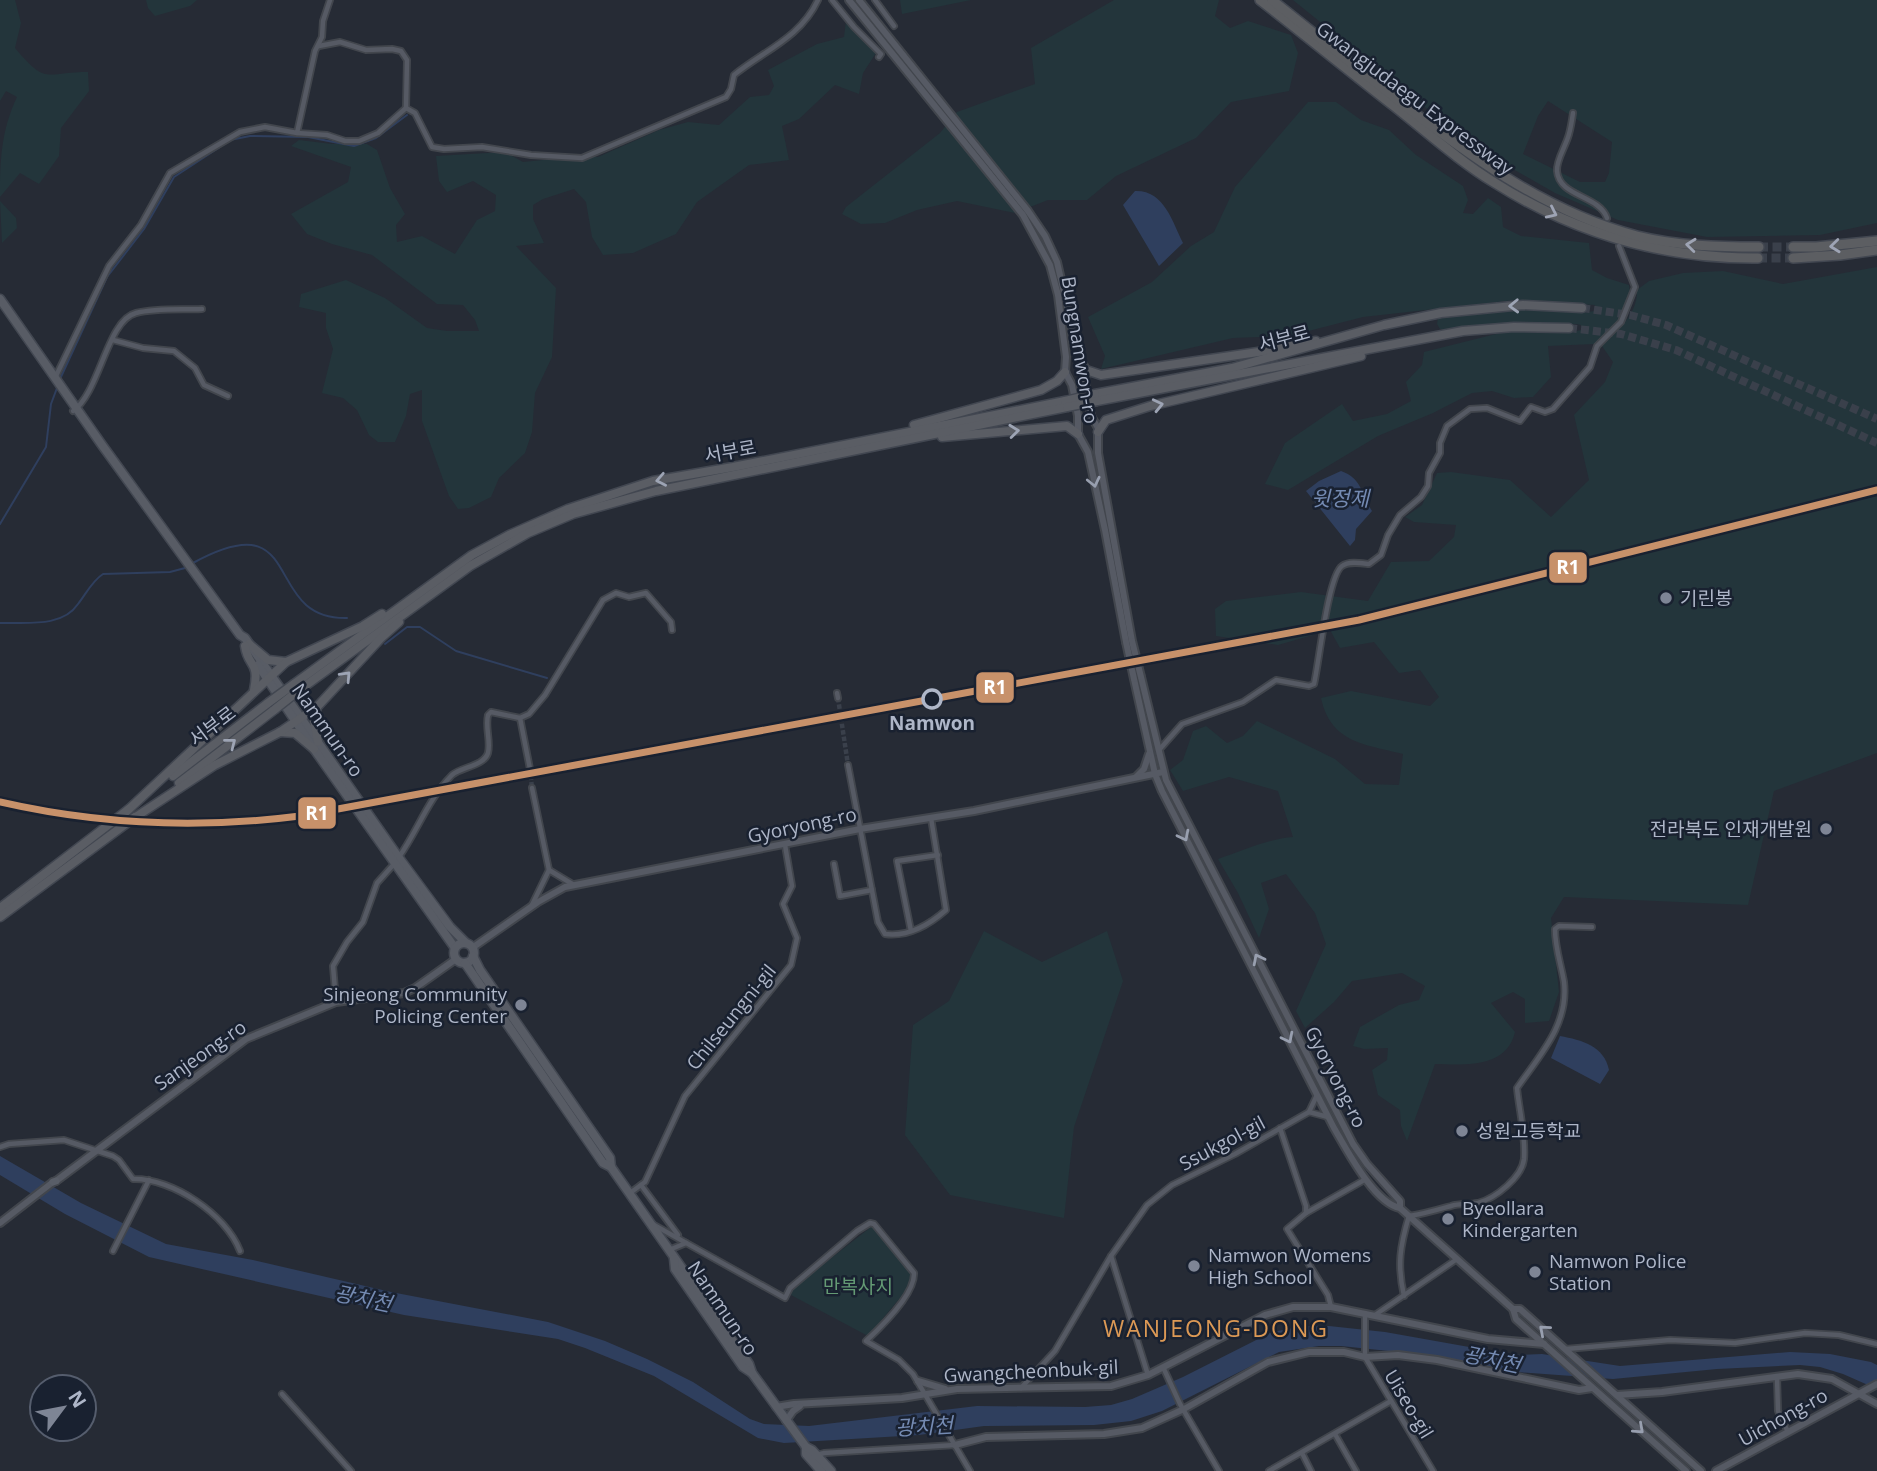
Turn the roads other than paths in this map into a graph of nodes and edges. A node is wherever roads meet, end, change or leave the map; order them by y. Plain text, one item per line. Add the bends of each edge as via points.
1 (330, 0) edge
2 (818, 0) edge
3 (832, 0) edge
4 (849, 0) edge
5 (859, 0) edge
6 (874, 0) edge
7 (1260, 0) edge
8 (1272, 0) edge
9 (865, 8) junction
10 (867, 23) junction
11 (894, 26) dead end
12 (860, 31) junction
13 (319, 46) junction
14 (879, 57) dead end
15 (406, 108) junction
16 (1573, 113) dead end
17 (297, 133) junction
18 (1607, 218) dead end
19 (1877, 241) edge
20 (1619, 246) dead end
21 (1759, 247) tunnel mouth
22 (1793, 247) tunnel mouth
23 (1877, 250) edge
24 (1758, 258) tunnel mouth
25 (1793, 258) tunnel mouth
26 (0, 299) edge
27 (0, 307) edge
28 (1582, 308) tunnel mouth
29 (202, 309) dead end
30 (1384, 325) junction
31 (1569, 328) tunnel mouth
32 (1463, 331) junction
33 (113, 340) junction
34 (1084, 367) junction
35 (1065, 371) junction
36 (57, 382) junction
37 (228, 396) dead end
38 (1096, 398) junction
39 (75, 410) junction
40 (1097, 433) junction
41 (1080, 437) junction
42 (849, 447) junction
43 (429, 590) junction
44 (672, 630) dead end
45 (1129, 642) junction
46 (247, 645) junction
47 (286, 662) junction
48 (269, 677) junction
49 (1138, 678) junction
50 (254, 690) junction
51 (317, 707) junction
52 (520, 718) junction
53 (299, 720) junction
54 (281, 732) junction
55 (316, 746) junction
56 (1150, 750) junction
57 (1158, 751) junction
58 (848, 765) tunnel mouth
59 (530, 769) tunnel mouth
60 (1159, 773) junction
61 (1134, 778) junction
62 (532, 788) tunnel mouth
63 (130, 814) junction
64 (931, 818) junction
65 (860, 829) junction
66 (785, 845) junction
67 (938, 855) junction
68 (397, 860) junction
69 (834, 864) dead end
70 (549, 870) junction
71 (575, 886) junction
72 (872, 890) junction
73 (530, 907) junction
74 (0, 908) edge
75 (0, 917) edge
76 (1592, 927) dead end
77 (911, 931) junction
78 (455, 948) junction
79 (470, 949) junction
80 (456, 959) junction
81 (466, 963) junction
82 (336, 1002) junction
83 (500, 1005) junction
84 (1317, 1095) junction
85 (1309, 1112) junction
86 (1328, 1117) junction
87 (1280, 1128) junction
88 (0, 1147) edge
89 (97, 1150) junction
90 (1366, 1179) junction
91 (149, 1180) junction
92 (641, 1185) junction
93 (629, 1193) junction
94 (1400, 1208) junction
95 (1306, 1213) junction
96 (1409, 1216) junction
97 (648, 1221) junction
98 (0, 1223) edge
99 (680, 1238) junction
100 (687, 1243) junction
101 (114, 1250) dead end
102 (240, 1251) dead end
103 (668, 1251) junction
104 (1111, 1256) junction
105 (1457, 1259) junction
106 (1404, 1297) junction
107 (1331, 1307) junction
108 (1513, 1309) junction
109 (1375, 1315) junction
110 (1365, 1317) junction
111 (1531, 1332) junction
112 (1511, 1342) junction
113 (1544, 1344) junction
114 (1877, 1344) edge
115 (1566, 1349) junction
116 (1364, 1354) junction
117 (1164, 1370) junction
118 (1148, 1375) junction
119 (1777, 1376) junction
120 (918, 1381) junction
121 (1877, 1384) edge
122 (1020, 1388) junction
123 (1592, 1388) junction
124 (947, 1390) junction
125 (1862, 1392) junction
126 (282, 1394) dead end
127 (926, 1394) junction
128 (1616, 1395) junction
129 (1391, 1401) junction
130 (1877, 1404) edge
131 (802, 1405) junction
132 (776, 1407) junction
133 (1182, 1407) junction
134 (787, 1422) junction
135 (1788, 1432) junction
136 (1335, 1434) junction
137 (953, 1442) junction
138 (806, 1447) junction
139 (1302, 1453) junction
140 (817, 1455) junction
141 (1682, 1469) edge
142 (351, 1471) edge
143 (821, 1471) edge
144 (831, 1471) edge
145 (970, 1471) edge
146 (1219, 1471) edge
147 (1270, 1471) edge
148 (1311, 1471) edge
149 (1356, 1471) edge
150 (1433, 1471) edge
151 (1701, 1471) edge
152 (1716, 1471) edge

1 - 13 street
2 - 15 street via 801,27 734,75 726,97 582,158 482,146 432,146 415,113
3 - 12 street
4 - 10 street, Bungnamwon-ro
5 - 9 street, Bungnamwon-ro
6 - 9 street
6 - 11 street
7 -> 24 highway, Gwangjudaegu Expressway via 1474,169 1531,204 1649,248 1697,257
21 -> 8 highway, Gwangjudaegu Expressway via 1685,245 1640,237 1537,196 1437,131
9 - 34 street, Bungnamwon-ro via 1045,236 1057,262
10 - 12 street
10 - 35 street, Bungnamwon-ro via 1035,233 1058,295
12 - 14 street
13 - 15 street via 340,42 366,50 401,51 407,60
13 - 17 street
15 - 17 street via 378,133 359,141
16 - 18 street via 1556,169 1559,180 1595,203
17 - 36 street via 265,127 240,132 170,173 142,225 109,266
19 -> 22 highway
20 - 57 street via 1635,287 1632,296 1621,322 1597,345 1590,367 1566,396 1545,412 1531,407 1520,421 1487,408 1471,409 1447,426 1428,486 1400,515 1381,555 1368,564 1349,562 1335,574 1314,684 1269,683 1243,702 1182,724
23 - 25 highway
26 - 36 main road, Nammun-ro
27 - 36 main road, Nammun-ro
28 -> 30 highway, 서부로 via 1479,308
29 - 33 street via 136,313 123,321
30 - 34 highway via 1295,346 1166,367 1101,375
30 - 38 highway, 서부로 via 1232,368
31 - 32 highway, 서부로
32 - 38 highway, 서부로
40 -> 32 highway via 1106,421 1150,406
33 - 37 street via 174,351 195,368 204,386
33 - 39 street via 84,401
34 - 35 street via 1072,362
34 - 40 street, Bungnamwon-ro
35 - 41 street, Bungnamwon-ro via 1072,386
35 - 42 highway via 1041,390 877,434
36 - 39 main road, Nammun-ro
38 - 42 highway, 서부로, bridge
39 - 46 main road, Nammun-ro
40 - 41 street via 1092,440
40 - 45 street, Bungnamwon-ro
42 -> 41 highway via 877,449 946,437 1067,426
41 -> 45 street, Bungnamwon-ro via 1088,452
42 - 43 highway, 서부로 via 653,481 568,509 472,555
43 - 47 highway
51 -> 43 highway
43 - 63 highway, 서부로, bridge
44 - 52 street via 671,622 646,593 607,597 545,695 530,714
45 - 49 street, bridge
46 - 47 highway via 268,660
46 - 48 main road, Nammun-ro
46 - 50 highway via 245,651 256,668
47 - 48 highway
48 - 50 highway
48 - 53 main road, Nammun-ro
49 - 56 street
49 - 57 street
50 - 63 highway
51 - 53 highway
51 - 55 highway
52 - 59 street
52 - 68 street via 488,715 488,753 454,773 422,815
53 - 54 highway
53 - 55 main road, Nammun-ro
54 - 55 highway via 295,733
54 - 63 highway
55 - 68 main road, Nammun-ro
56 - 60 street
56 - 61 street via 1144,769
57 - 60 street
58 - 65 street
60 - 61 street, Gyoryong-ro
60 -> 84 street, Gyoryong-ro via 1184,836
94 -> 60 street, Gyoryong-ro via 1400,1202 1353,1144
61 - 64 street, Gyoryong-ro
62 - 70 street
63 - 74 highway, 서부로
63 - 75 highway, 서부로
64 - 65 street, Gyoryong-ro
64 - 67 street
65 - 66 street, Gyoryong-ro
65 - 72 street
66 - 71 street, Gyoryong-ro
66 - 92 street, Chilseungni-gil via 792,886 783,904 797,938 791,965 685,1096
67 - 77 street via 946,910
67 - 77 street via 897,861
68 - 78 main road, Nammun-ro
68 - 79 main road, Nammun-ro
68 - 82 street via 377,883 363,922 333,966
69 - 72 street via 840,896
70 - 71 street
70 - 73 street
71 - 73 street, Gyoryong-ro
72 - 77 street via 881,931 888,935
73 - 79 street, Gyoryong-ro
76 - 96 street via 1555,929 1563,1006 1539,1061 1517,1088 1521,1170 1509,1184 1479,1203
78 - 79 main road via 460,944
78 - 80 main road
79 - 81 main road
79 - 83 main road, Nammun-ro
80 - 81 main road
80 - 82 street, Sanjeong-ro via 404,993
81 - 83 main road, Nammun-ro
82 - 89 street, Sanjeong-ro via 246,1039
83 - 93 main road, Nammun-ro via 603,1163
84 - 85 street
84 - 86 street, Gyoryong-ro
85 - 86 street
85 - 87 street
86 - 90 street, Gyoryong-ro
87 - 95 street, Ssukgol-gil
87 - 104 street, Ssukgol-gil via 1172,1185 1139,1214
88 - 89 street via 64,1140
89 - 91 street via 119,1160 133,1178
89 - 98 street, Sanjeong-ro
90 - 94 street, Gyoryong-ro via 1391,1206
90 - 95 street
91 - 101 street
91 - 102 street via 205,1207
92 - 93 street, Chilseungni-gil
92 - 99 street
93 - 97 main road, Nammun-ro
94 - 96 street, Gyoryong-ro
95 - 107 street via 1287,1228
96 - 105 street, Gyoryong-ro
96 - 106 street via 1398,1263
97 - 99 street, Nammun-ro
97 - 103 main road, Nammun-ro
99 - 100 street, Nammun-ro
100 - 103 street, Nammun-ro
100 - 120 street, Nammun-ro via 785,1298 790,1288 857,1231 874,1224 914,1273 914,1279 866,1341 903,1363
103 - 132 main road, Nammun-ro via 675,1269
104 - 118 street
104 - 122 street, Ssukgol-gil via 1055,1351
105 - 106 street
105 - 108 street, Gyoryong-ro
106 - 109 street
107 - 110 street, Gwangcheonbuk-gil
107 - 117 street, Gwangcheonbuk-gil via 1293,1307 1265,1315
108 - 111 street, Gyoryong-ro via 1516,1319
115 -> 108 street, Gyoryong-ro via 1520,1309
109 - 110 street, Gwangcheonbuk-gil
109 - 112 street, Gwangcheonbuk-gil
110 - 116 street
111 - 112 street
111 - 113 street, Gyoryong-ro
112 - 113 street, Gwangcheonbuk-gil
113 - 123 street, Gyoryong-ro
114 - 115 street via 1805,1333 1735,1343 1670,1340
115 - 128 street, Gyoryong-ro
116 - 123 street via 1437,1360 1579,1390
116 - 129 street, Uiseo-gil
116 - 133 street via 1326,1351 1284,1357
117 - 118 street, Gwangcheonbuk-gil
117 - 133 street
118 - 122 street, Gwangcheonbuk-gil via 1111,1386
119 - 125 street via 1816,1375
119 - 128 street
119 - 135 street via 1779,1411
120 - 124 street
120 - 127 street
121 - 125 street, Uichong-ro
122 - 124 street, Gwangcheonbuk-gil
123 -> 141 street, Gyoryong-ro
124 - 127 street, Gwangcheonbuk-gil
125 - 130 street
125 - 135 street, Uichong-ro
126 - 142 street
127 - 131 street, Gwangcheonbuk-gil
127 - 137 street
128 - 151 street, Gyoryong-ro
129 - 136 street
129 - 150 street, Uiseo-gil
131 - 132 street, Gwangcheonbuk-gil
131 - 134 street
132 - 134 main road, Nammun-ro
133 - 137 street via 1142,1428 1117,1433
133 - 146 street
134 - 138 main road, Nammun-ro
135 - 152 street, Uichong-ro
136 - 139 street
136 - 149 street
137 - 140 street
137 - 145 street
138 - 140 main road
138 - 143 main road via 806,1454
139 - 147 street
139 - 148 street
140 - 144 main road

